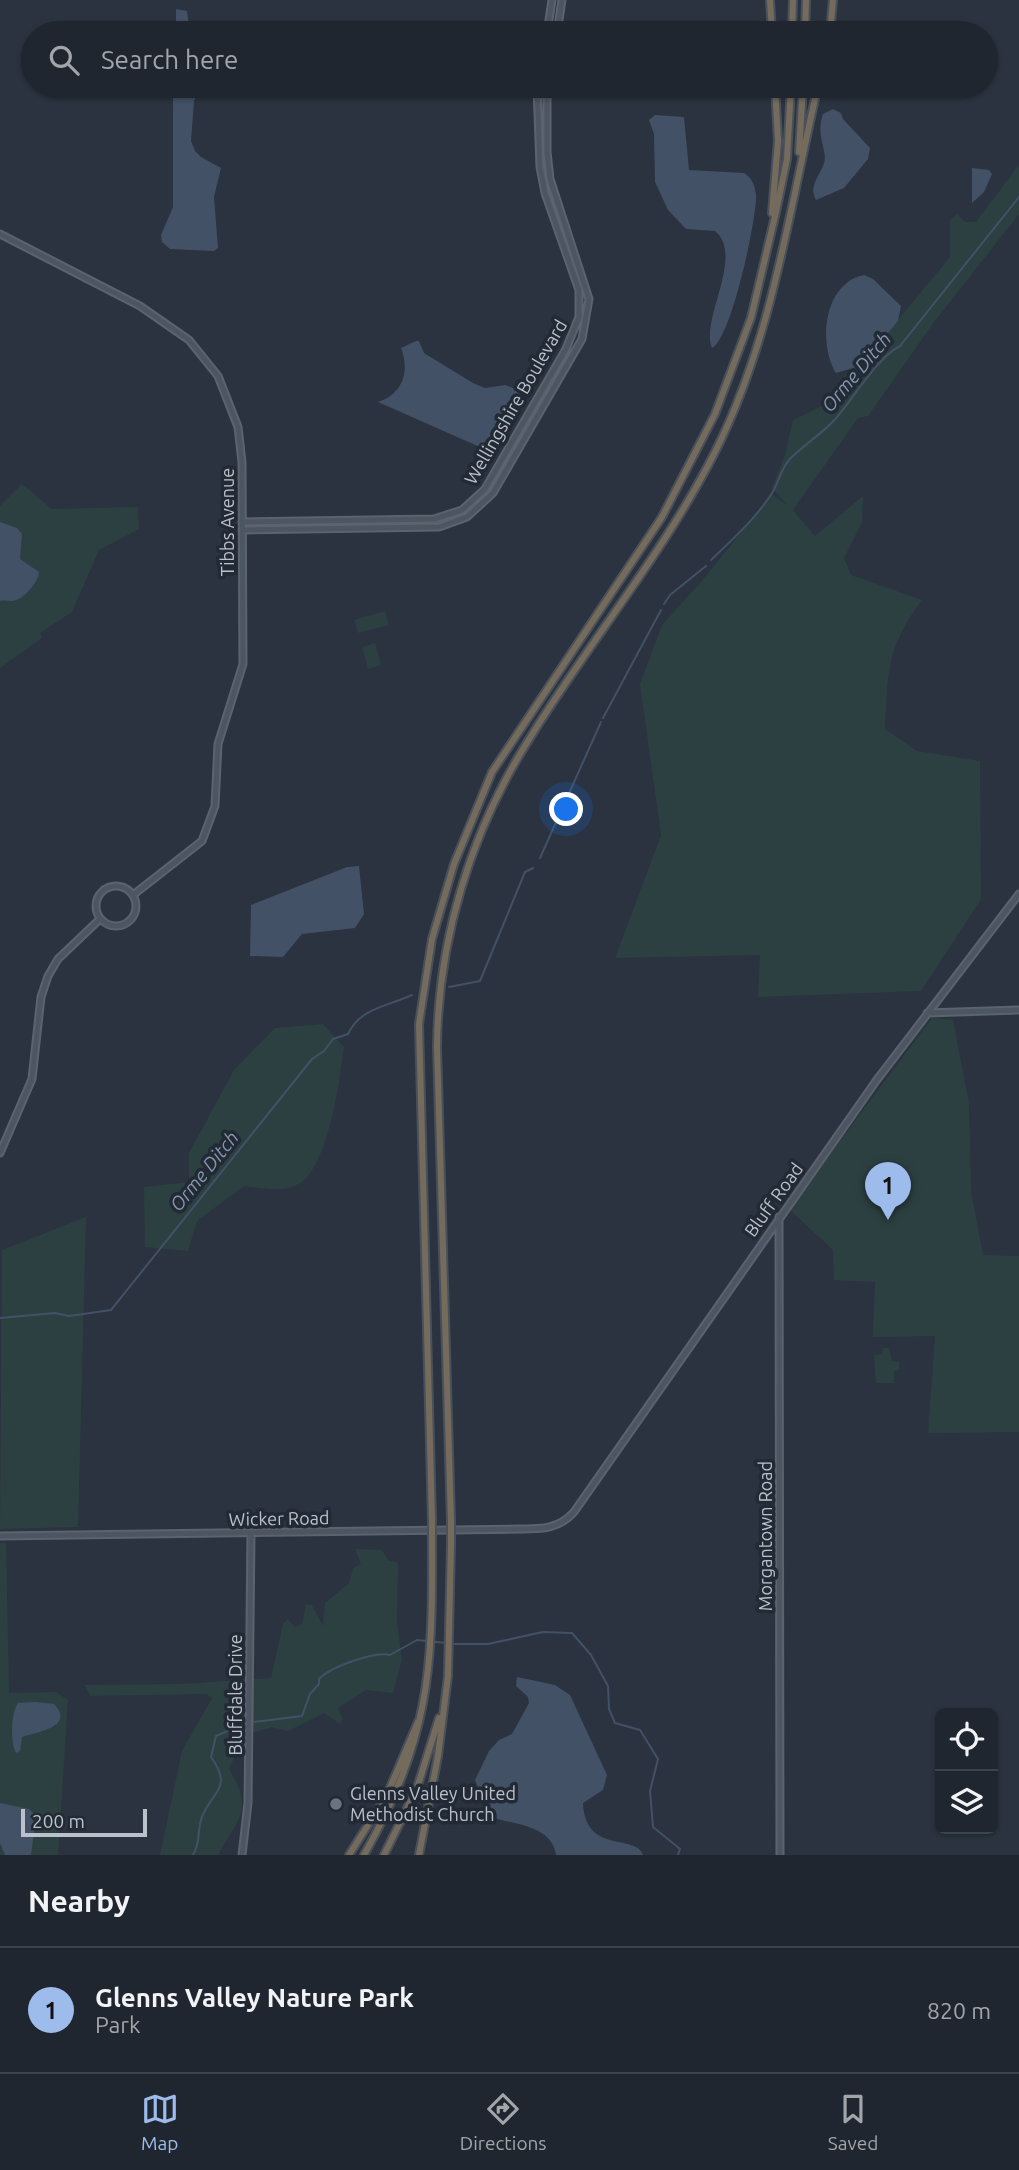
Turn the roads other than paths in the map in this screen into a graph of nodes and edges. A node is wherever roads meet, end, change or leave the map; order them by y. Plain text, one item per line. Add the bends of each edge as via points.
1 (552, 0) edge
2 (562, 0) edge
3 (770, 0) edge
4 (793, 0) edge
5 (806, 0) edge
6 (832, 0) edge
7 (549, 21) edge
8 (559, 21) edge
9 (771, 21) edge
10 (792, 21) edge
11 (805, 21) edge
12 (831, 21) edge
13 (537, 98) edge
14 (547, 98) edge
15 (776, 98) edge
16 (790, 98) edge
17 (802, 98) edge
18 (815, 98) edge
19 (797, 178) junction
20 (0, 234) edge
21 (769, 244) junction
22 (242, 522) junction
23 (242, 530) junction
24 (1019, 894) edge
25 (133, 895) junction
26 (100, 919) junction
27 (940, 995) junction
28 (1019, 1010) edge
29 (947, 1012) junction
30 (927, 1013) junction
31 (0, 1153) edge
32 (779, 1217) junction
33 (557, 1526) joint
34 (251, 1534) junction
35 (0, 1536) edge
36 (448, 1676) junction
37 (424, 1707) junction
38 (242, 1855) edge
39 (349, 1855) edge
40 (365, 1855) edge
41 (384, 1855) edge
42 (419, 1855) edge
43 (780, 1855) edge

1 - 7 street
2 - 8 street
3 - 9 highway
4 - 10 highway
5 - 11 highway
6 - 12 highway
13 - 22 street, Wellingshire Boulevard via 540,167 579,290 579,317 566,349 485,489 462,510 425,520
14 - 23 street, Wellingshire Boulevard via 550,179 587,288 586,319 577,348 493,494 467,517 439,527
15 - 21 highway via 778,141
16 - 21 highway via 787,159
17 - 19 highway
18 - 19 highway
19 - 36 highway, bridge via 772,302 716,450 669,533 514,765 481,832 457,902 443,975 437,1047 451,1521
20 - 22 street, Tibbs Avenue via 160,317 200,352 223,386 237,426 242,454
21 - 37 highway, bridge via 746,334 700,448 662,517 492,772 454,864 432,939 419,1024 433,1622
22 - 23 street, Tibbs Avenue
23 - 25 street, Tibbs Avenue via 243,664 219,741 212,818 195,849
24 - 27 street, Bluff Road
25 - 26 street via 136,906 130,921 115,926
25 - 26 street via 117,885 104,889 96,900
26 - 31 street via 48,976 41,997 32,1079
27 - 29 street
27 - 30 street, Bluff Road
28 - 29 street
29 - 30 street
30 - 32 street, Bluff Road
32 - 33 street, Bluff Road via 574,1512
32 - 43 street, Morgantown Road
33 - 34 street, Wicker Road
34 - 35 street, Wicker Road
34 - 38 street, Bluffdale Drive via 248,1803
36 - 41 highway via 424,1772
36 - 42 highway
37 - 39 highway via 387,1794
37 - 40 highway via 402,1782

